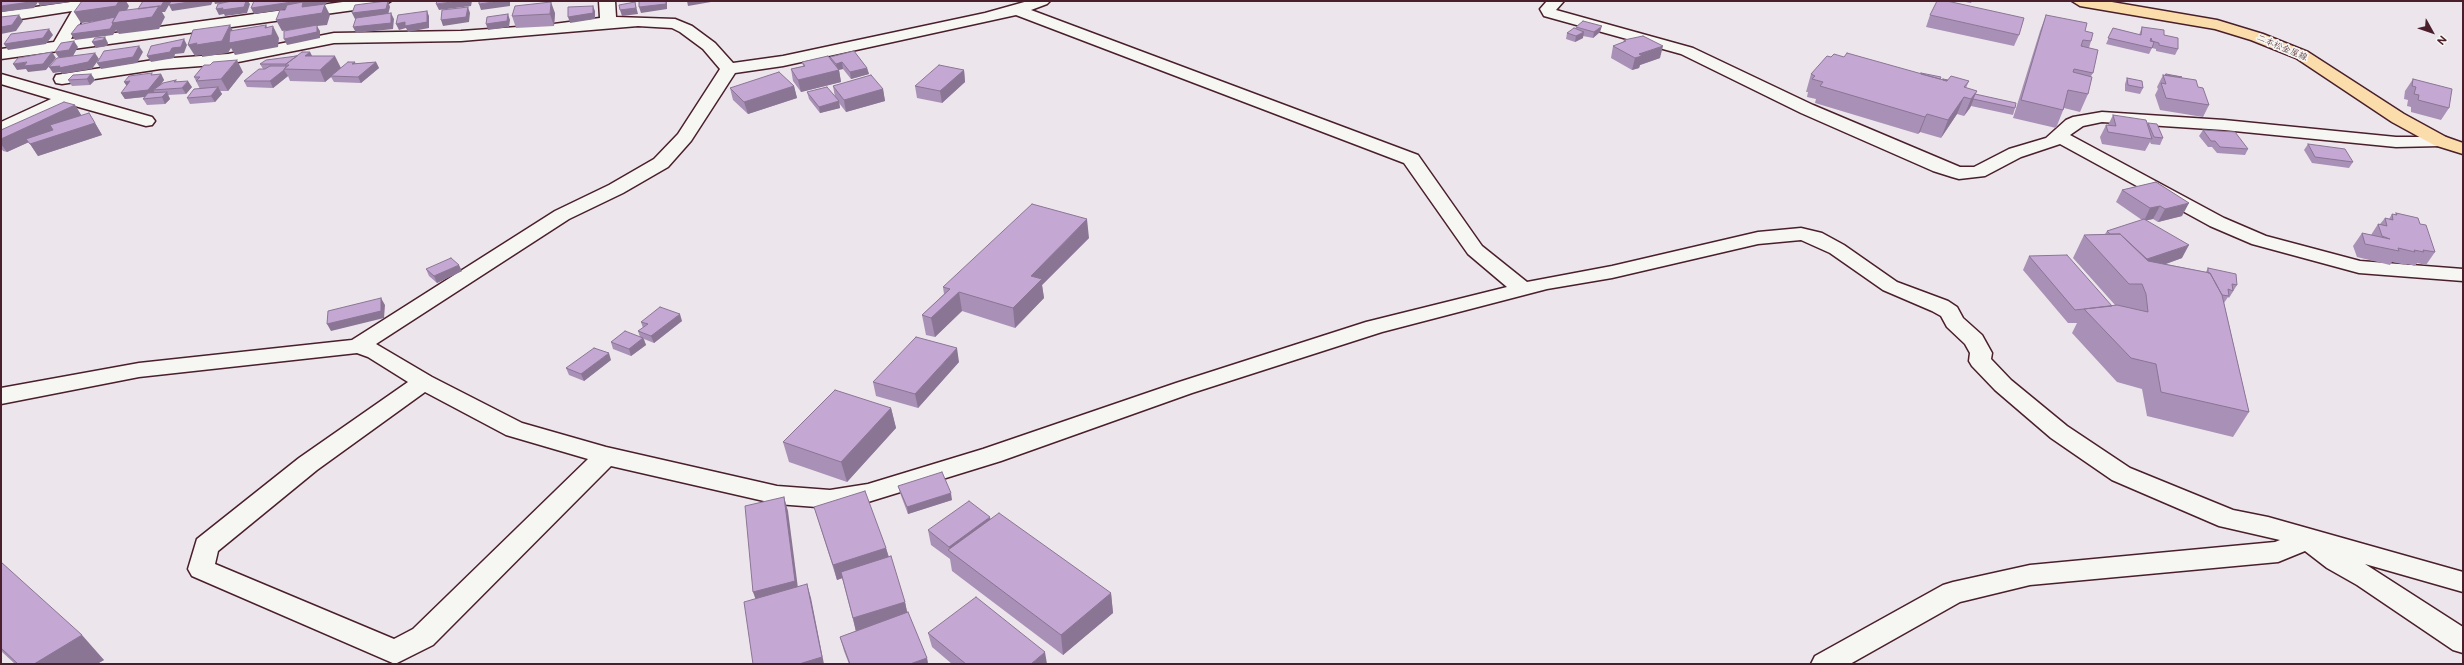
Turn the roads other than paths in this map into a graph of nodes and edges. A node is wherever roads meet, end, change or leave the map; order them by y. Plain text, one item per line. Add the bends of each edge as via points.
1 (108, 1) edge
2 (382, 1) edge
3 (607, 1) edge
4 (1042, 1) edge
5 (1556, 1) edge
6 (2080, 1) edge
7 (85, 3) edge
8 (340, 4) edge
9 (1017, 10) junction
10 (1, 17) edge
11 (608, 22) junction
12 (334, 38) junction
13 (60, 45) junction
14 (450, 48) dead end
15 (1, 54) edge
16 (729, 69) junction
17 (1, 79) edge
18 (67, 98) junction
19 (146, 121) dead end
20 (1, 130) edge
21 (2060, 137) junction
22 (2440, 141) junction
23 (2463, 149) edge
24 (2463, 275) edge
25 (1523, 289) junction
26 (358, 346) junction
27 (424, 382) junction
28 (1, 396) edge
29 (606, 456) junction
30 (2307, 538) junction
31 (2463, 582) edge
32 (2463, 642) edge
33 (1825, 664) edge

1 - 7 street
2 - 8 street
3 - 11 street
4 - 9 street
5 - 21 street via 1548,8 1549,13 1687,51 1807,109 1951,171 1978,172 2015,153 2052,142
6 - 22 main road, 二本松金屋線 via 2210,24 2257,37 2302,55 2398,118
7 - 10 street
7 - 13 street
8 - 12 street
8 - 13 street
9 - 16 street via 783,61
9 - 25 street via 1411,159 1475,250
11 - 12 street via 546,30 461,36
11 - 16 street via 675,24 709,46
12 - 14 street via 228,59 160,64 62,79 220,68 338,49
13 - 15 street
16 - 26 street via 685,137 661,163 616,189 562,215
17 - 18 street
18 - 19 street
18 - 20 street
21 - 22 street via 2072,124 2102,117 2224,125 2396,142
21 - 24 street via 2217,222 2259,240 2359,267
22 - 23 main road, 二本松金屋線
25 - 29 street via 1374,327 1184,388 992,455 868,493 830,499 777,495
25 - 30 street via 1612,272 1758,238 1792,234 1815,237 1890,286 1949,312 1974,340 1981,353 1980,361 2003,385 2059,432 2121,474 2228,519
26 - 27 street via 376,352
26 - 28 street via 139,370
27 - 29 street via 514,430
27 - 29 street via 308,464 206,546 201,569 395,652 423,637
30 - 31 street
30 - 32 street via 2336,561 2367,578
30 - 33 street via 2278,552 2030,575 1953,593

